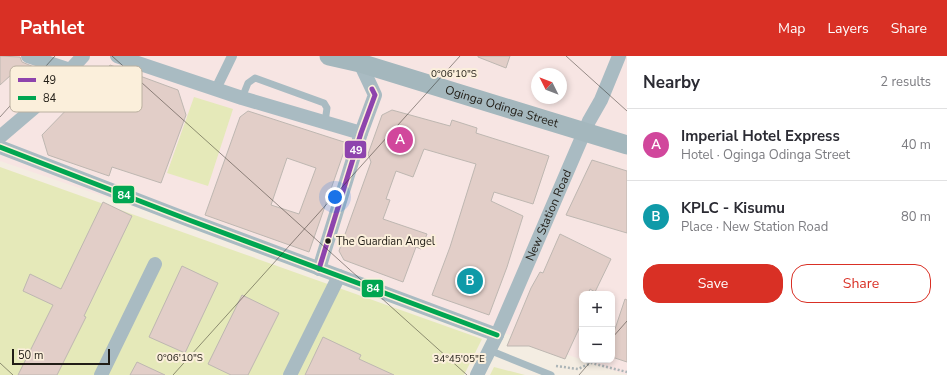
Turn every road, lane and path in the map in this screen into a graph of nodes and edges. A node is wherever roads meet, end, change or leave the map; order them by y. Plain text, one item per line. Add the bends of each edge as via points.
1 (28, 56) edge
2 (83, 56) edge
3 (117, 56) edge
4 (232, 56) edge
5 (329, 56) edge
6 (619, 56) edge
7 (364, 58) edge
8 (58, 66) edge
9 (74, 66) edge
10 (216, 89) junction
11 (242, 98) junction
12 (29, 112) edge
13 (325, 122) junction
14 (587, 126) junction
15 (361, 133) junction
16 (627, 133) edge
17 (0, 137) edge
18 (627, 145) edge
19 (0, 147) edge
20 (156, 264) dead end
21 (319, 269) junction
22 (339, 276) junction
23 (497, 335) junction
24 (489, 350) junction
25 (552, 364) dead end
26 (627, 372) edge
27 (101, 375) edge
28 (290, 375) edge
29 (477, 375) edge
30 (551, 375) edge

1 - 8 street
2 - 9 street
3 - 10 street
4 - 10 street
5 - 7 main road, Oginga Odinga Street
6 - 14 street, New Station Road
7 - 14 main road, Oginga Odinga Street
7 - 15 street via 375,95
10 - 11 street
11 - 13 street
11 - 13 lane via 248,83 255,78 324,102 327,108
12 - 17 street
13 - 15 street
14 - 16 main road, Oginga Odinga Street
14 - 18 main road, Oginga Odinga Street
14 - 23 street, New Station Road
15 - 21 street
19 - 21 street
20 - 27 street
21 - 22 street
22 - 23 street
22 - 28 street
23 - 24 street, New Station Road
24 - 29 street, New Station Road
24 - 30 lane
25 - 26 path via 578,368 591,364

